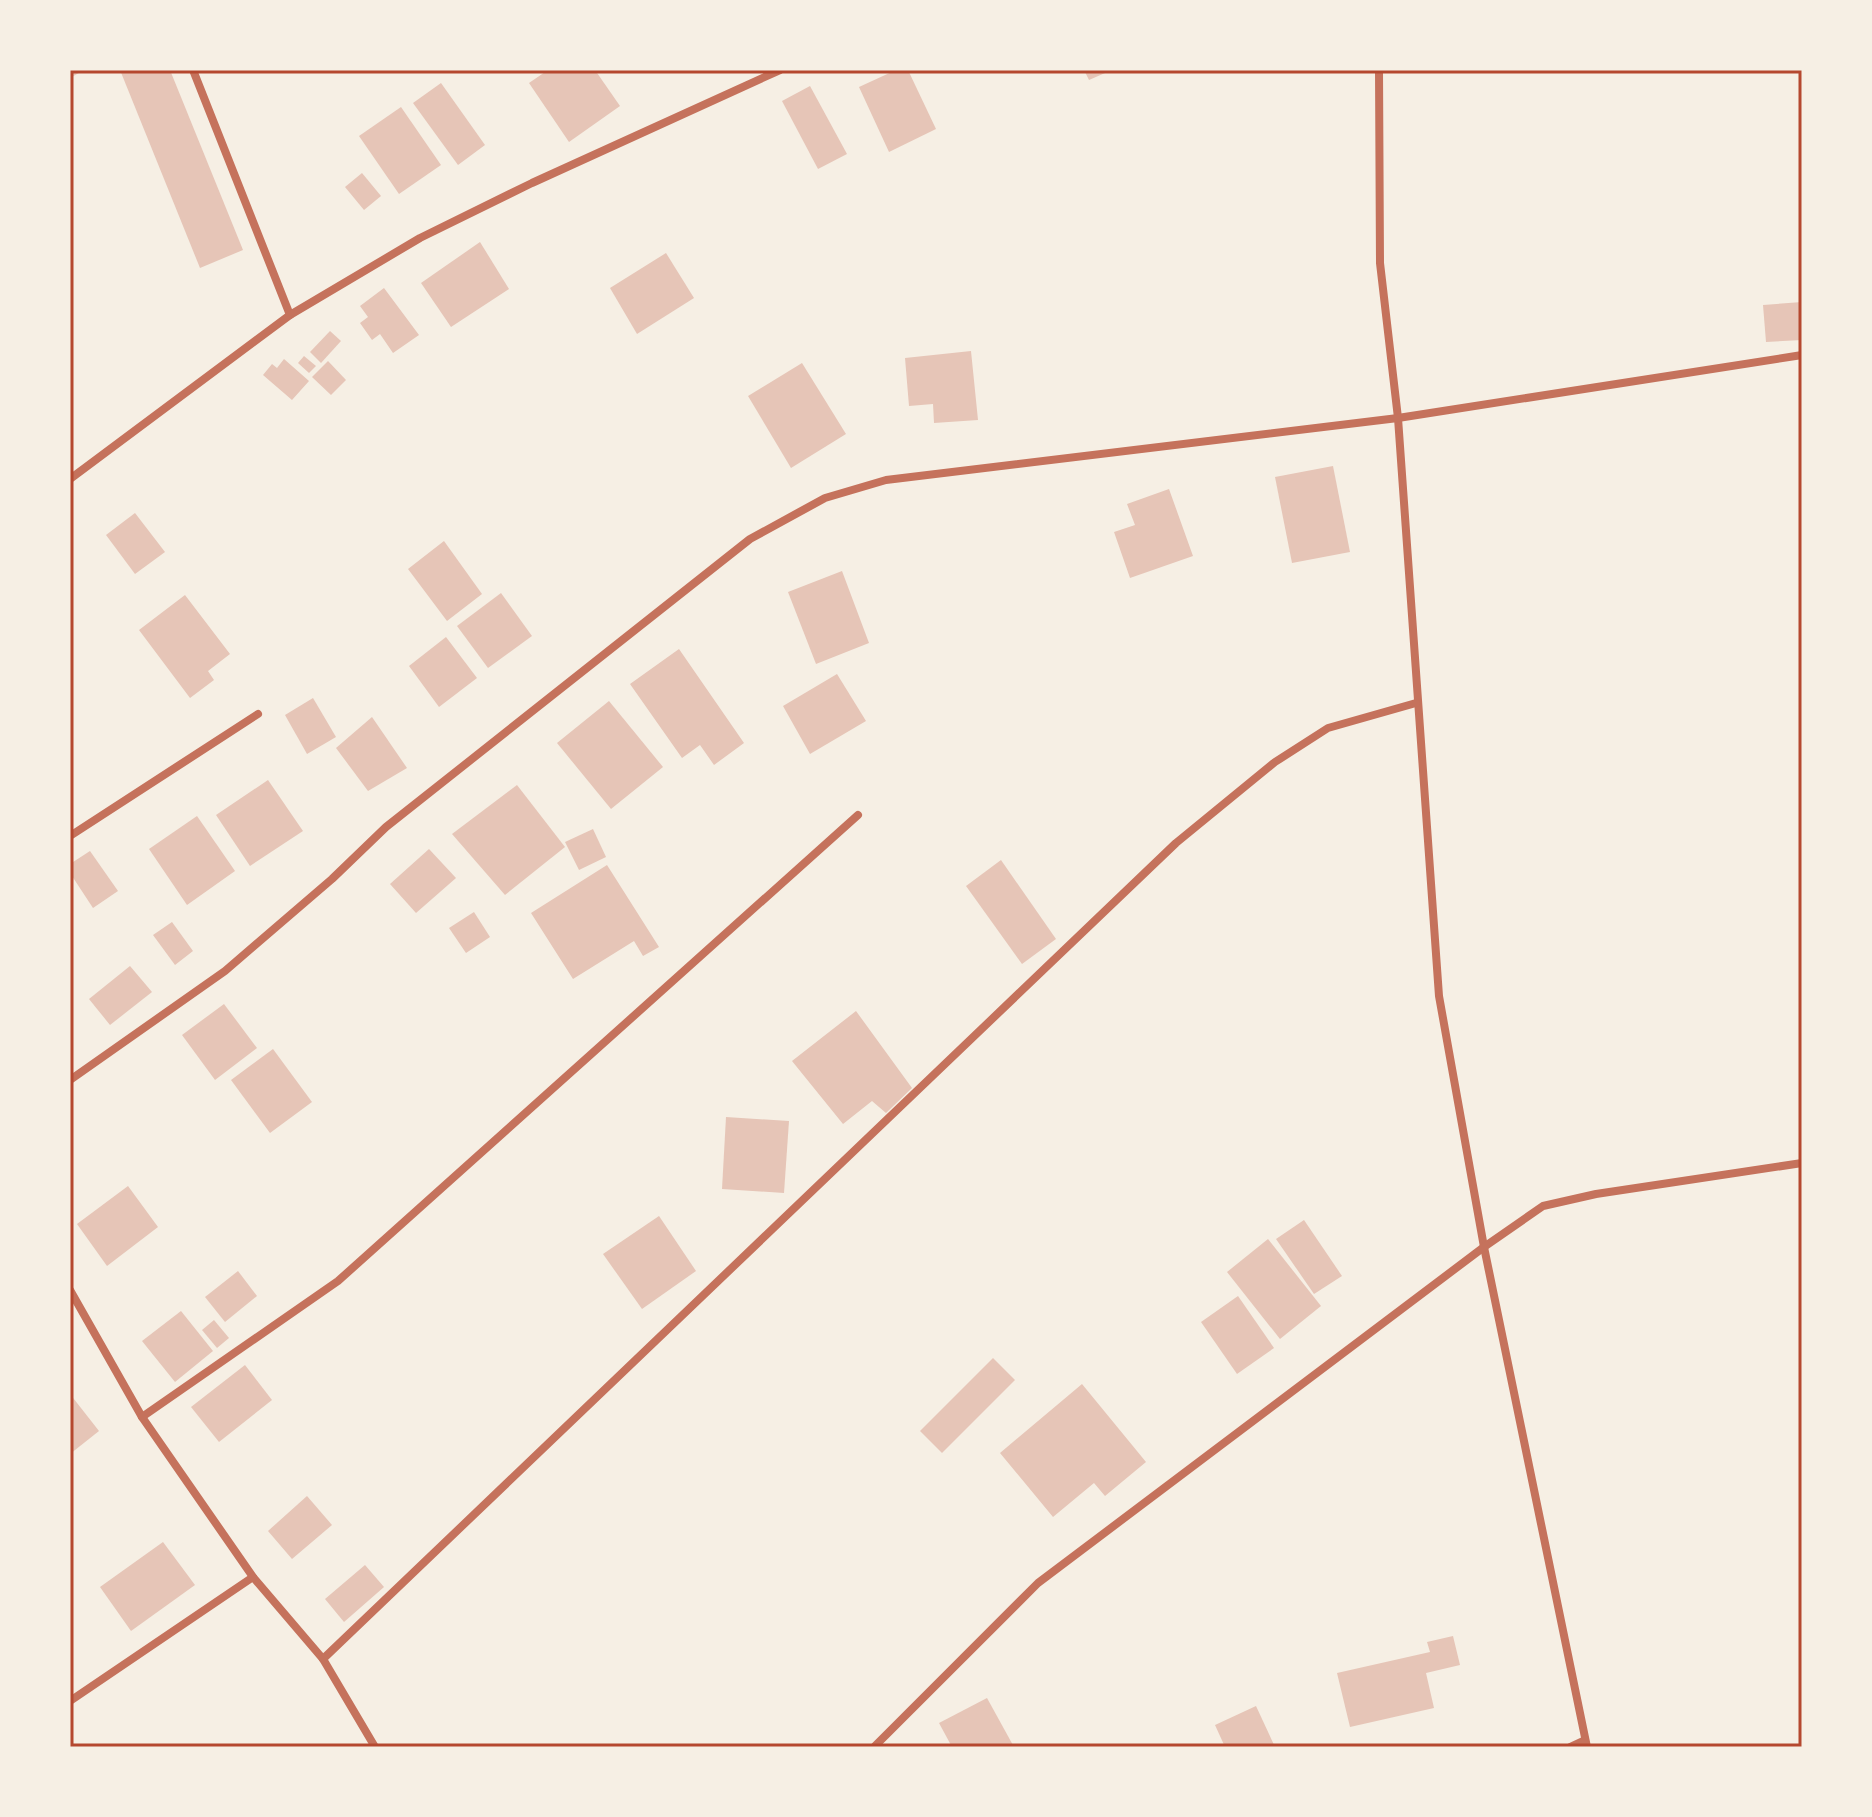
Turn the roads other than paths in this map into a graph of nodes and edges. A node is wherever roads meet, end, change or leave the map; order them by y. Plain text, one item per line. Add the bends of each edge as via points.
1 (193, 70) edge
2 (780, 70) edge
3 (1379, 70) edge
4 (290, 315) junction
5 (1802, 355) edge
6 (1398, 418) junction
7 (70, 479) edge
8 (1416, 703) junction
9 (258, 714) dead end
10 (858, 815) dead end
11 (70, 836) edge
12 (70, 1080) edge
13 (1802, 1163) edge
14 (1484, 1247) junction
15 (70, 1290) edge
16 (142, 1417) junction
17 (253, 1577) junction
18 (323, 1659) junction
19 (70, 1701) edge
20 (1586, 1744) edge
21 (375, 1747) edge
22 (874, 1747) edge
23 (1570, 1747) edge

1 - 4 street
2 - 4 street via 420,238
3 - 6 street via 1380,263
4 - 7 street
5 - 6 street
6 - 8 street
6 - 12 street via 886,480 825,498 750,539 386,827 225,971
8 - 14 street via 1439,996
8 - 18 street via 1328,728 1275,762 1176,843
9 - 11 street
10 - 16 street via 338,1281
13 - 14 street via 1543,1206
14 - 20 street
14 - 22 street via 1038,1583
15 - 16 street
16 - 17 street
17 - 18 street
17 - 19 street
18 - 21 street
20 - 23 street

